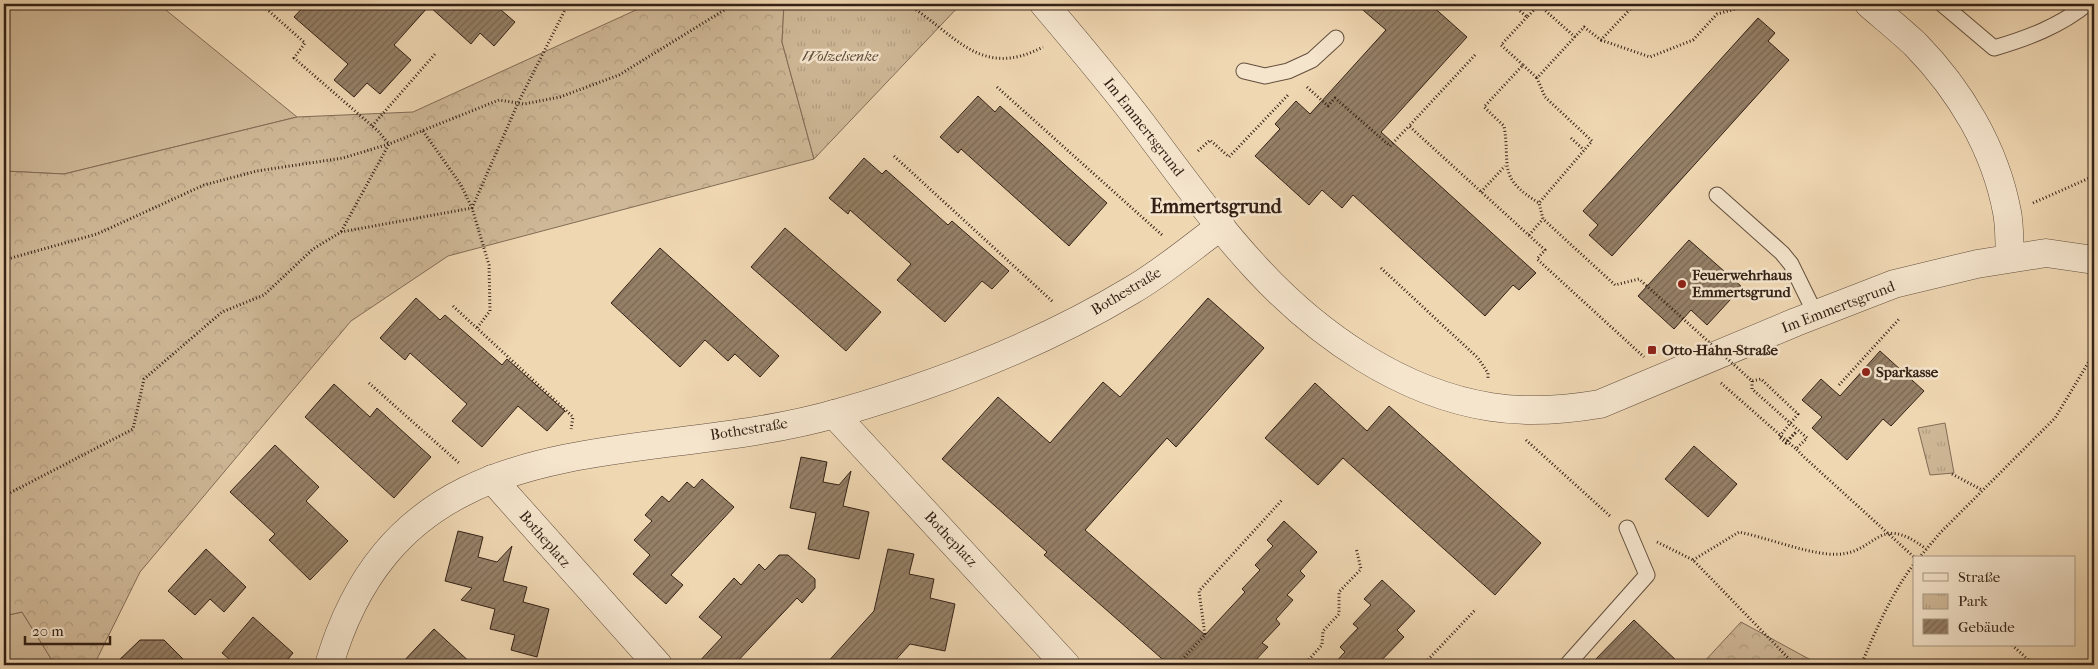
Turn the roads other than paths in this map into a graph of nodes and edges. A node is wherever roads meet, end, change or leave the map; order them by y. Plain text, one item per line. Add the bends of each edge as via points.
1 (1044, 4) edge
2 (1869, 4) edge
3 (1942, 4) edge
4 (2088, 4) edge
5 (1336, 38) dead end
6 (1244, 71) dead end
7 (1717, 195) dead end
8 (1220, 226) junction
9 (2010, 258) junction
10 (2094, 260) edge
11 (1816, 315) junction
12 (834, 414) junction
13 (487, 481) junction
14 (1627, 528) road end
15 (329, 665) edge
16 (658, 665) edge
17 (1066, 665) edge
18 (1567, 665) edge

1 - 8 street, Im Emmertsgrund
2 - 9 street via 1914,44 1980,132 1997,171 2007,213
3 - 4 lane via 1994,48 2017,42 2068,20
5 - 6 lane via 1312,60 1288,71 1265,76
7 - 11 lane via 1782,253 1791,264
8 - 11 street, Im Emmertsgrund via 1257,270 1343,344 1380,368 1418,386 1491,407 1531,411 1567,410 1600,404
8 - 12 street, Bothestraße via 1132,291 1073,321 969,369 902,394
9 - 10 street, Im Emmertsgrund via 2046,253
9 - 11 street, Im Emmertsgrund via 1894,284
12 - 13 street, Bothestraße via 767,428 566,457 527,466
12 - 17 street, Botheplatz
13 - 15 street, Bothestraße via 418,520 395,542 356,597 338,635
13 - 16 street, Botheplatz
14 - 18 lane via 1647,575

